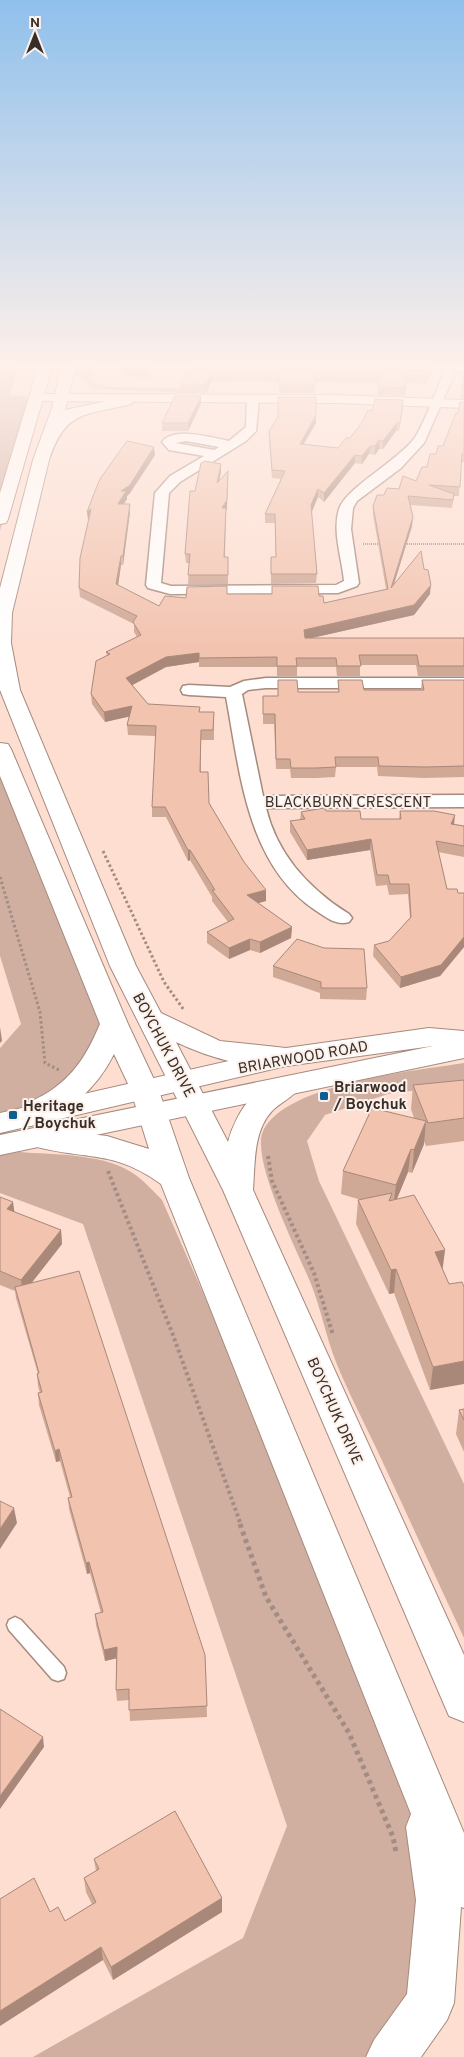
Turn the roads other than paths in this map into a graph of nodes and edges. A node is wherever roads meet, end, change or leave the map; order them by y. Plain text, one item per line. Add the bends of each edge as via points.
1 (18, 460) edge
2 (40, 460) edge
3 (206, 460) edge
4 (401, 460) edge
5 (0, 519) edge
6 (464, 683) edge
7 (189, 690) dead end
8 (233, 692) junction
9 (0, 749) edge
10 (464, 801) edge
11 (255, 802) junction
12 (342, 918) dead end
13 (150, 1019) junction
14 (114, 1024) junction
15 (464, 1040) edge
16 (464, 1049) edge
17 (286, 1057) junction
18 (287, 1086) junction
19 (189, 1092) junction
20 (148, 1101) junction
21 (0, 1123) edge
22 (36, 1127) junction
23 (0, 1145) edge
24 (174, 1178) junction
25 (238, 1190) junction
26 (15, 1625) dead end
27 (58, 1673) dead end
28 (464, 1702) edge
29 (423, 1791) junction
30 (464, 1885) edge
31 (391, 2057) edge

1 - 5 main road
2 - 13 main road, BOYCHUK DRIVE via 3,613 1,643 10,690 123,966
3 - 4 street via 176,479 162,494 153,585 170,590 338,589 352,583 343,517 346,506 350,498
6 - 8 street via 266,683 244,686
7 - 8 street
8 - 11 street, BLACKBURN CRESCENT
9 - 14 main road
10 - 11 street, BLACKBURN CRESCENT
11 - 12 street via 258,818 288,870 308,894
13 - 17 main road via 214,1049
13 - 19 main road, BOYCHUK DRIVE
14 - 20 main road
14 - 22 main road via 86,1078 60,1099
15 - 17 main road, BRIARWOOD ROAD via 429,1037
16 - 18 main road, BRIARWOOD ROAD
17 - 19 main road, BRIARWOOD ROAD
18 - 19 main road, BRIARWOOD ROAD
18 - 25 main road via 261,1105 248,1122
19 - 20 main road, BRIARWOOD ROAD
19 - 25 main road, BOYCHUK DRIVE
20 - 22 main road, BRIARWOOD ROAD
20 - 24 main road
21 - 22 main road
22 - 23 main road
22 - 24 main road via 123,1150 147,1160
24 - 29 main road
25 - 28 main road, BOYCHUK DRIVE
26 - 27 lane
29 - 30 main road
29 - 31 main road via 439,1900 430,2003

